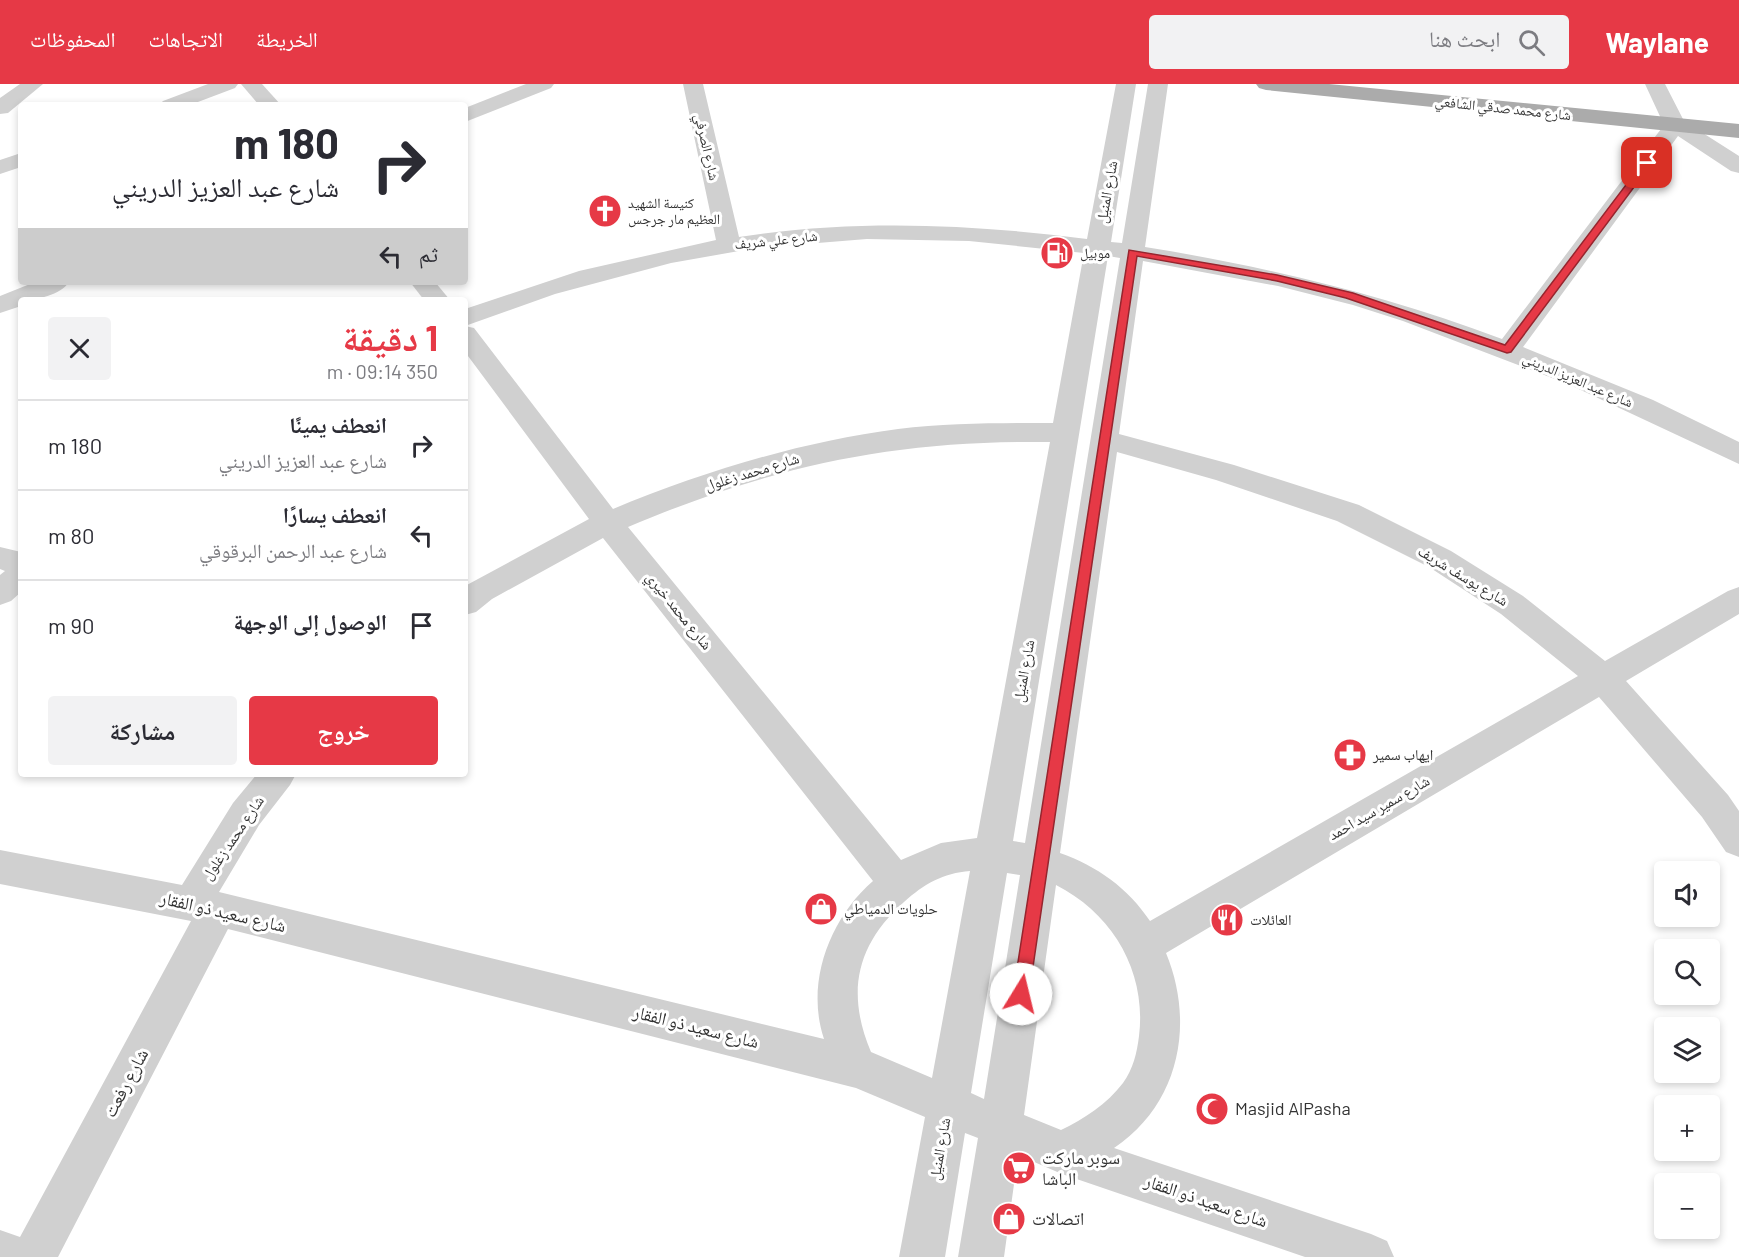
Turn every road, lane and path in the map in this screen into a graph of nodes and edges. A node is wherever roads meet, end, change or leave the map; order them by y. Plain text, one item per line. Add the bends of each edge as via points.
1 (33, 84) edge
2 (228, 84) edge
3 (251, 84) edge
4 (544, 84) edge
5 (693, 84) edge
6 (1126, 84) edge
7 (1158, 84) edge
8 (1266, 84) edge
9 (1654, 84) edge
10 (178, 102) edge
11 (267, 102) edge
12 (0, 108) edge
13 (468, 115) edge
14 (1675, 125) junction
15 (1739, 132) edge
16 (18, 161) edge
17 (1739, 166) edge
18 (0, 167) edge
19 (729, 244) junction
20 (1097, 247) junction
21 (1133, 252) junction
22 (50, 285) edge
23 (424, 285) edge
24 (20, 297) edge
25 (434, 297) edge
26 (18, 298) edge
27 (0, 305) edge
28 (468, 317) edge
29 (468, 338) edge
30 (1507, 350) junction
31 (1065, 433) junction
32 (1104, 439) junction
33 (1739, 454) edge
34 (608, 523) junction
35 (0, 558) edge
36 (18, 561) edge
37 (18, 577) edge
38 (0, 593) edge
39 (1739, 599) edge
40 (468, 601) edge
41 (1604, 678) junction
42 (276, 777) edge
43 (1739, 841) edge
44 (993, 854) junction
45 (1041, 862) junction
46 (0, 867) edge
47 (898, 884) junction
48 (204, 907) junction
49 (1144, 945) junction
50 (856, 1067) junction
51 (948, 1104) junction
52 (1000, 1126) junction
53 (1062, 1152) junction
54 (0, 1253) edge
55 (15, 1257) edge
56 (34, 1257) edge
57 (922, 1257) edge
58 (981, 1257) edge
59 (1371, 1257) edge

1 - 12 street
2 - 10 street
3 - 11 street
4 - 13 street
5 - 19 street, شارع الصرفي
6 - 20 street, شارع المنيل
7 - 21 street
8 - 14 main road, شارع محمد صدقي الشافعي
9 - 14 street
14 - 15 main road, شارع محمد صدقي الشافعي
14 - 17 street
14 - 30 street
16 - 18 street
19 - 20 street, شارع علي شريف via 896,232 979,235
19 - 28 street, شارع علي شريف via 580,277
20 - 21 street, شارع عبد العزيز الدريني
20 - 31 street, شارع المنيل
21 - 30 street, شارع عبد العزيز الدريني via 1277,278 1349,296
21 - 32 street
22 - 24 street
23 - 25 street
26 - 27 street
29 - 34 street, شارع محمد خيري
30 - 33 street, شارع عبد العزيز الدريني via 1605,389
31 - 34 street, شارع محمد زغلول via 981,432 897,439 814,453 732,476
31 - 44 street, شارع المنيل
32 - 41 street, شارع يوسف شريف via 1224,472 1348,513 1440,560 1512,605
32 - 45 street
34 - 40 street, شارع محمد زغلول
34 - 47 street, شارع محمد خيري
35 - 36 street
37 - 38 street
39 - 41 street, شارع سمير سيد احمد
41 - 43 street, شارع يوسف شريف via 1715,806
41 - 49 street, شارع سمير سيد احمد
42 - 48 street, شارع محمد زغلول via 246,814
44 - 45 street
44 - 47 street via 948,858 918,869
44 - 51 street, شارع المنيل
45 - 49 street via 1082,880 1118,909
45 - 52 street
46 - 48 street, شارع سعيد ذو الفقار
47 - 50 street via 867,911 850,939 839,980 840,1024
48 - 50 street, شارع سعيد ذو الفقار
48 - 56 street, شارع رفعت
49 - 53 street via 1159,984 1163,1026 1154,1066 1134,1103 1110,1126
50 - 51 street, شارع سعيد ذو الفقار
51 - 52 street, شارع سعيد ذو الفقار
51 - 57 street, شارع المنيل
52 - 53 street, شارع سعيد ذو الفقار
52 - 58 street
53 - 59 street, شارع سعيد ذو الفقار
54 - 55 street

